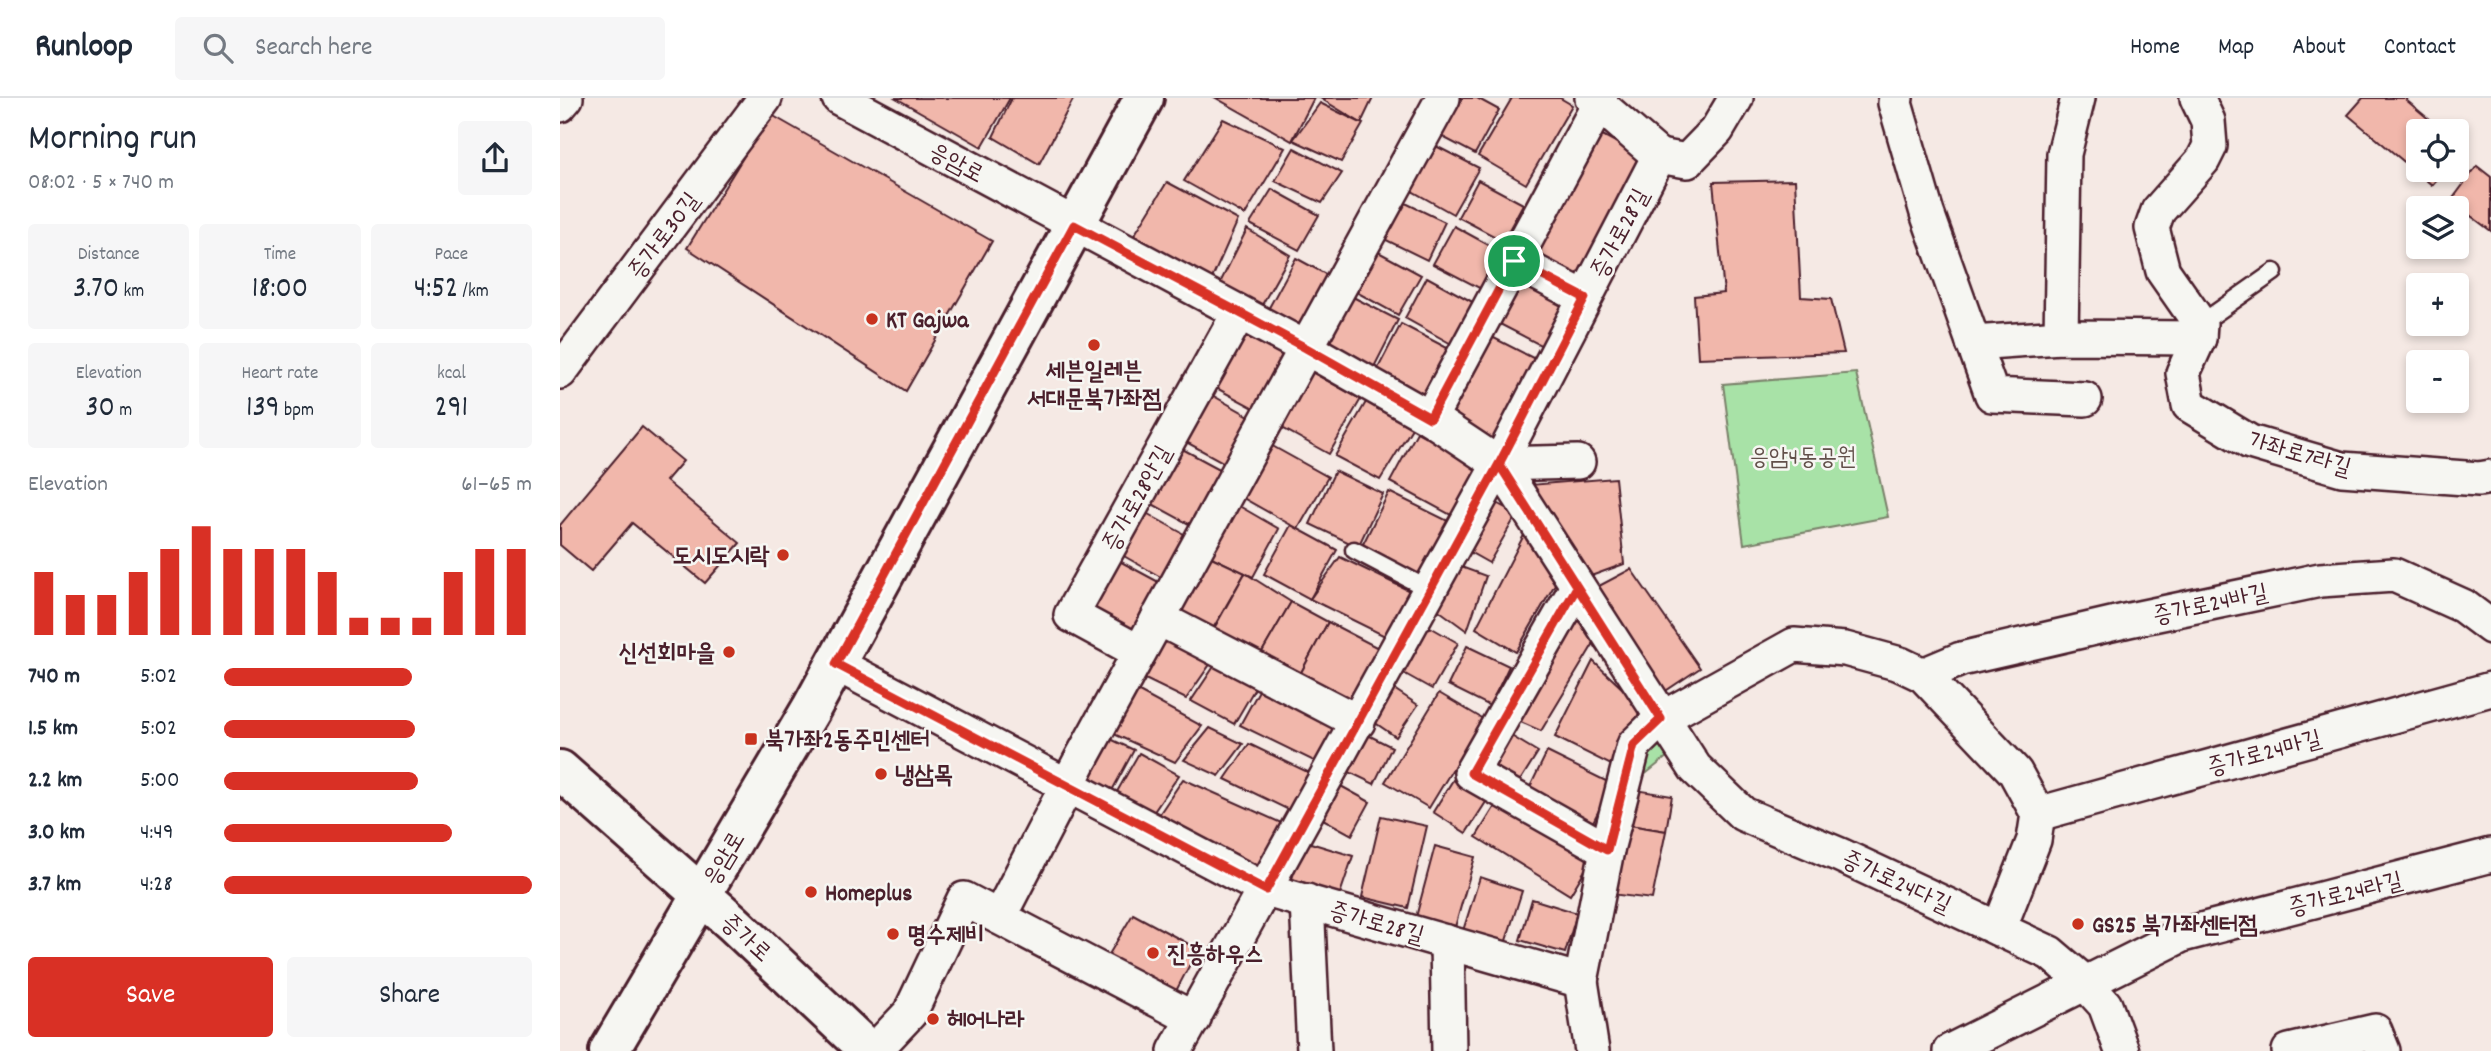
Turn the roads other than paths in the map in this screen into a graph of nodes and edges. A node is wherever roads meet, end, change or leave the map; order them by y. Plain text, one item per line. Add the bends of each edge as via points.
1 (566, 98) edge
2 (765, 98) edge
3 (839, 98) edge
4 (1144, 98) edge
5 (1443, 98) edge
6 (1735, 98) edge
7 (1896, 98) edge
8 (2078, 98) edge
9 (2197, 98) edge
10 (1595, 101) edge
11 (560, 105) edge
12 (1659, 156) junction
13 (1074, 225) junction
14 (1514, 261) junction
15 (2274, 272) dead end
16 (1585, 298) junction
17 (1239, 313) junction
18 (2199, 331) junction
19 (2061, 337) junction
20 (1973, 343) junction
21 (1306, 348) junction
22 (560, 372) edge
23 (2085, 399) dead end
24 (1430, 418) junction
25 (1578, 462) dead end
26 (1499, 464) junction
27 (2489, 485) edge
28 (1354, 550) dead end
29 (1577, 587) junction
30 (1430, 590) junction
31 (1158, 618) junction
32 (2491, 627) edge
33 (1139, 652) junction
34 (836, 664) junction
35 (1923, 675) junction
36 (2491, 688) edge
37 (1661, 719) junction
38 (1358, 722) junction
39 (560, 770) edge
40 (1067, 786) junction
41 (2038, 814) junction
42 (1607, 850) junction
43 (2491, 855) edge
44 (1266, 890) junction
45 (701, 895) junction
46 (1307, 901) junction
47 (999, 917) junction
48 (1998, 929) junction
49 (1447, 942) junction
50 (1581, 981) junction
51 (2084, 982) junction
52 (1194, 1019) junction
53 (2379, 1041) edge
54 (609, 1051) edge
55 (872, 1051) edge
56 (1175, 1051) edge
57 (1314, 1051) edge
58 (1449, 1051) edge
59 (1592, 1051) edge
60 (1950, 1051) edge
61 (2122, 1051) edge
62 (2289, 1051) edge

1 - 11 street
2 - 22 street, 증가로30길
3 - 13 street, 응암로
4 - 13 main road, 응암로
5 - 21 street
6 - 12 street via 1717,130 1687,161
7 - 20 street via 1927,213
8 - 19 street via 2064,155
9 - 18 street via 2208,121 2210,146 2158,211 2152,228 2163,271
10 - 12 street
10 - 14 street
12 - 16 street, 증가로28길
13 - 17 street, 응암로
13 - 34 main road, 응암로
14 - 16 street
14 - 24 street
15 - 18 lane
16 - 26 street, 증가로28길
17 - 21 street, 응암로
17 - 33 street, 증가로28안길 via 1071,615
18 - 19 street
18 - 27 street, 가좌로7라길 via 2183,373 2189,405 2250,442 2342,469
19 - 20 street
20 - 23 street via 1992,395
21 - 24 street
21 - 31 street
24 - 26 street
25 - 26 street
26 - 29 street, 증가로24다길
26 - 30 street, 증가로28길
28 - 30 lane
29 - 37 street, 증가로24다길
29 - 42 street via 1471,773
30 - 38 street, 증가로28길
31 - 33 street
31 - 38 street
32 - 35 street, 증가로24바길 via 2463,606 2394,575 2320,580 1961,659
33 - 40 street
34 - 40 street
34 - 45 main road, 응암로
35 - 37 street via 1845,649 1794,645
35 - 41 street via 2015,772
36 - 41 street, 증가로24마길
37 - 42 street via 1634,745
37 - 48 street, 증가로24다길 via 1695,768 1743,814
38 - 44 street, 증가로28길
39 - 45 main road, 증가로
40 - 44 street
40 - 47 street
41 - 48 street via 2034,840
42 - 50 street
43 - 51 street, 증가로24라길 via 2182,935
44 - 46 street, 증가로28길
44 - 52 street, 증가로28길
45 - 54 main road, 응암로
45 - 55 main road, 증가로
46 - 49 street, 증가로28길
46 - 57 street, 증가로28길
47 - 52 street
47 - 55 street, 증가로 via 964,899 910,1013
48 - 51 street, 증가로24다길 via 2050,953
49 - 50 street, 증가로28길
49 - 58 street, 증가로28길
50 - 59 street
51 - 60 street, 증가로24라길
51 - 61 street, 증가로24다길 via 2105,1005
52 - 56 street, 증가로28길
53 - 62 street

